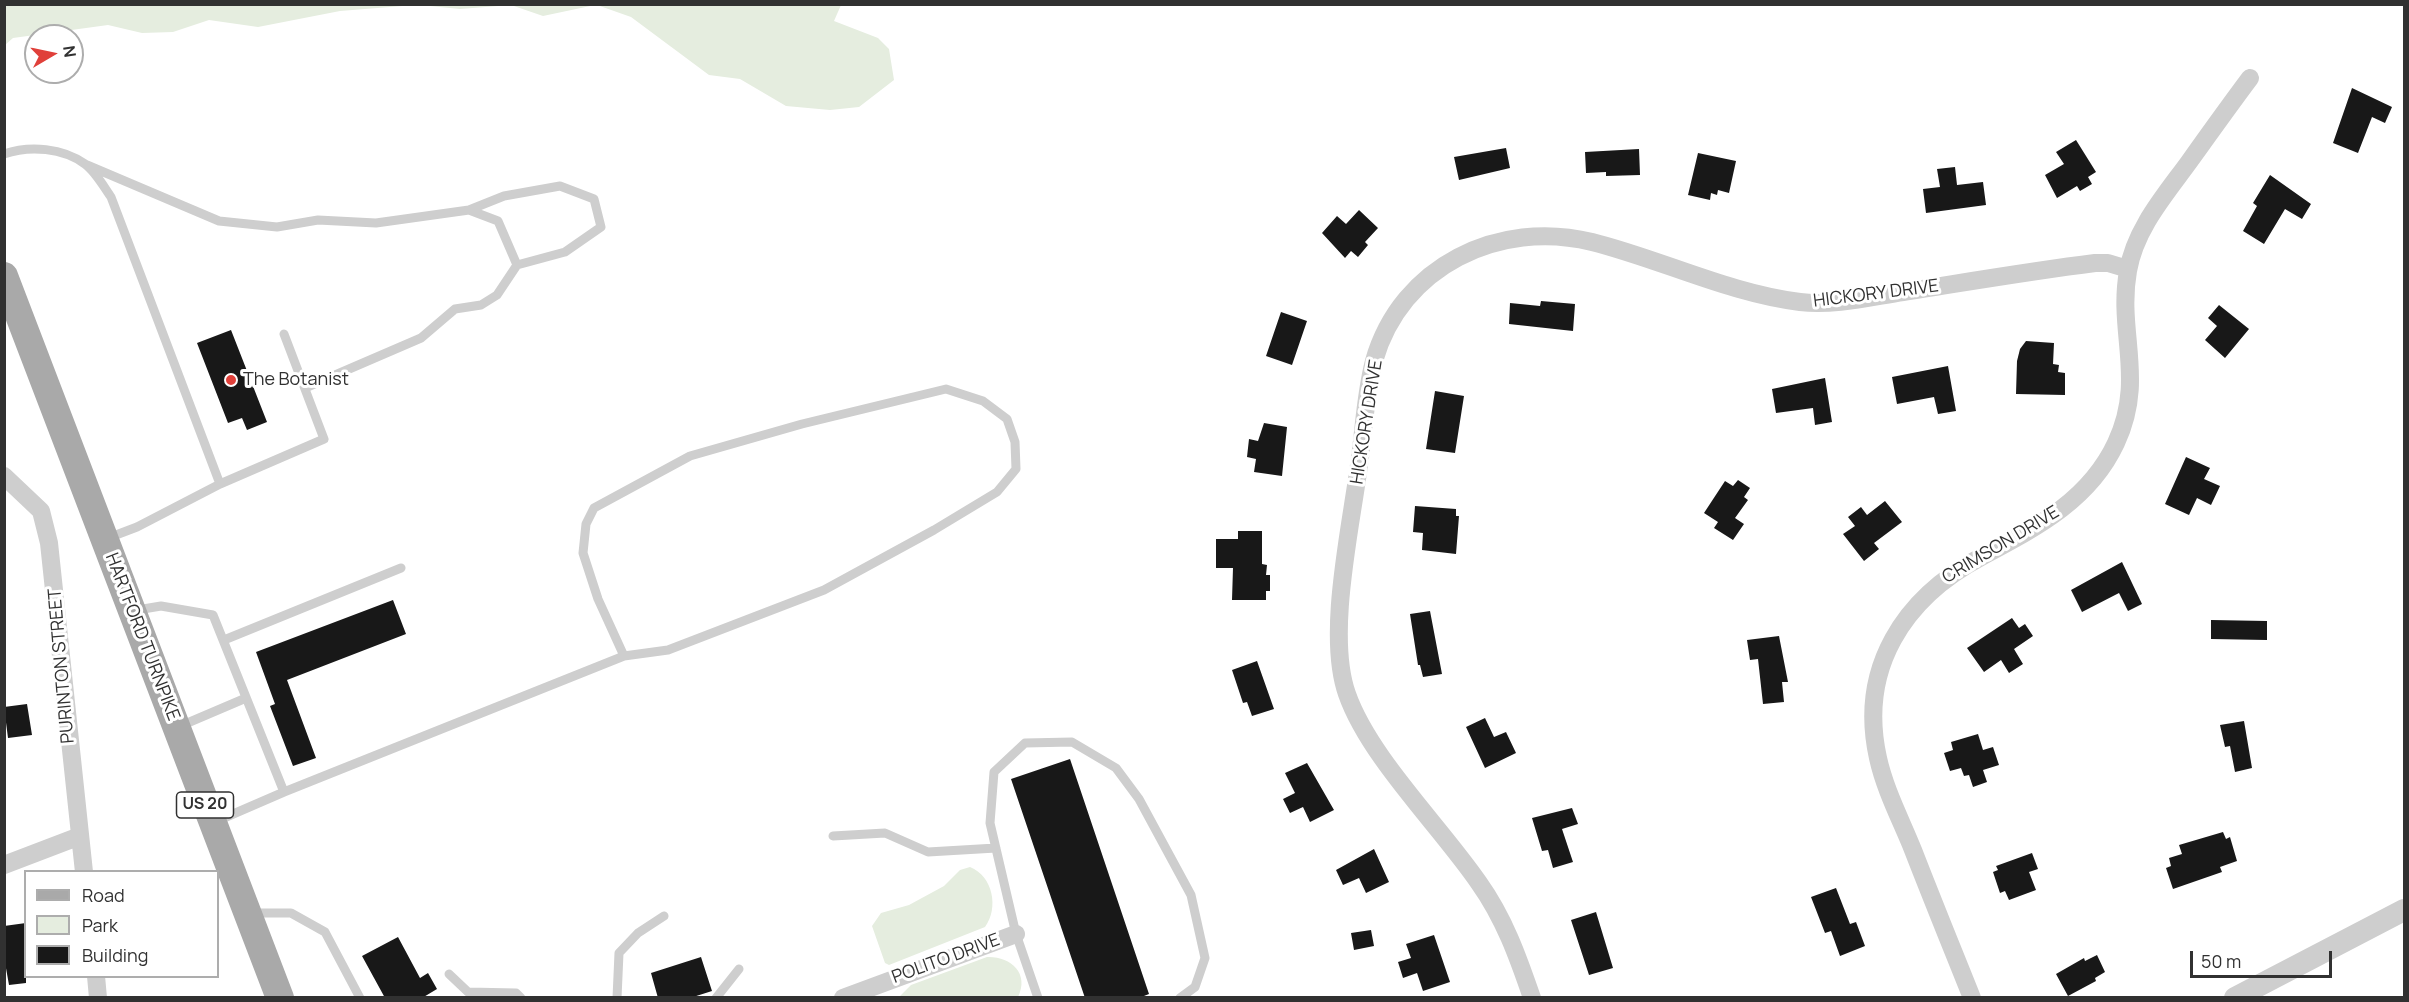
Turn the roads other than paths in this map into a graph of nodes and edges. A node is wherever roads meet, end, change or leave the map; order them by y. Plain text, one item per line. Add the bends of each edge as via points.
1 (2250, 78) dead end
2 (4, 154) edge
3 (87, 165) junction
4 (469, 210) junction
5 (517, 265) junction
6 (2128, 268) junction
7 (4, 276) edge
8 (284, 334) dead end
9 (305, 388) junction
10 (4, 476) edge
11 (220, 484) junction
12 (106, 539) junction
13 (402, 568) dead end
14 (133, 611) junction
15 (224, 640) junction
16 (624, 656) junction
17 (246, 698) junction
18 (176, 728) junction
19 (284, 792) junction
20 (212, 823) junction
21 (80, 836) junction
22 (833, 836) dead end
23 (996, 848) junction
24 (4, 865) edge
25 (84, 870) edge
26 (2404, 910) edge
27 (247, 913) junction
28 (664, 916) dead end
29 (1016, 934) junction
30 (739, 969) dead end
31 (449, 974) dead end
32 (96, 978) edge
33 (98, 998) edge
34 (280, 998) edge
35 (360, 998) edge
36 (521, 998) edge
37 (616, 998) edge
38 (716, 998) edge
39 (843, 998) edge
40 (1038, 998) edge
41 (1180, 998) edge
42 (1532, 998) edge
43 (1972, 998) edge
44 (2235, 998) edge

1 - 6 street, CRIMSON DRIVE via 2157,206
2 - 3 lane via 45,149 64,153
3 - 4 lane via 219,221 277,227 318,220 376,223
3 - 11 lane via 111,197
4 - 5 lane via 498,221
4 - 5 lane via 504,196 560,186 594,199 601,227 565,252
5 - 9 lane via 497,295 481,305 454,309 421,338
6 - 42 street, HICKORY DRIVE via 2095,263 1865,298 1803,302 1765,295 1591,242 1529,236 1488,243 1463,254 1434,272 1404,302 1382,340 1370,384 1341,602 1341,670 1347,693 1375,744 1496,908
6 - 43 street, CRIMSON DRIVE via 2126,308 2131,382 2124,423 2107,461 2079,496 2061,510 1956,571 1923,597 1897,631 1879,672 1873,716 1878,760
7 - 12 main road, HARTFORD TURNPIKE / US 20
8 - 9 lane
9 - 11 lane via 324,439
10 - 21 street, PURINTON STREET via 40,511 49,543
11 - 12 lane
12 - 14 main road, HARTFORD TURNPIKE / US 20
13 - 15 lane
14 - 15 lane via 161,606 213,615
14 - 18 main road, HARTFORD TURNPIKE / US 20
15 - 17 lane
16 - 16 lane via 668,650 824,590 997,492 1016,469 1015,442 1008,420 983,401 946,389 690,456 616,494 594,508 586,524 583,552 598,599
16 - 19 lane
17 - 18 lane
17 - 19 lane
18 - 20 main road, HARTFORD TURNPIKE / US 20
19 - 20 lane
20 - 27 main road, HARTFORD TURNPIKE / US 20
21 - 24 street
21 - 25 street, PURINTON STREET
22 - 23 lane via 885,833 928,852
23 - 29 lane
23 - 41 lane via 990,823 994,772 1025,743 1072,742 1116,768 1139,799 1191,895 1205,958 1195,987
26 - 44 street
27 - 34 main road, HARTFORD TURNPIKE / US 20
27 - 35 lane via 291,913 325,932
28 - 37 lane via 638,933 619,953
29 - 39 street, POLITO DRIVE
29 - 40 lane
30 - 38 lane
31 - 36 lane via 468,992 516,993
32 - 33 street

